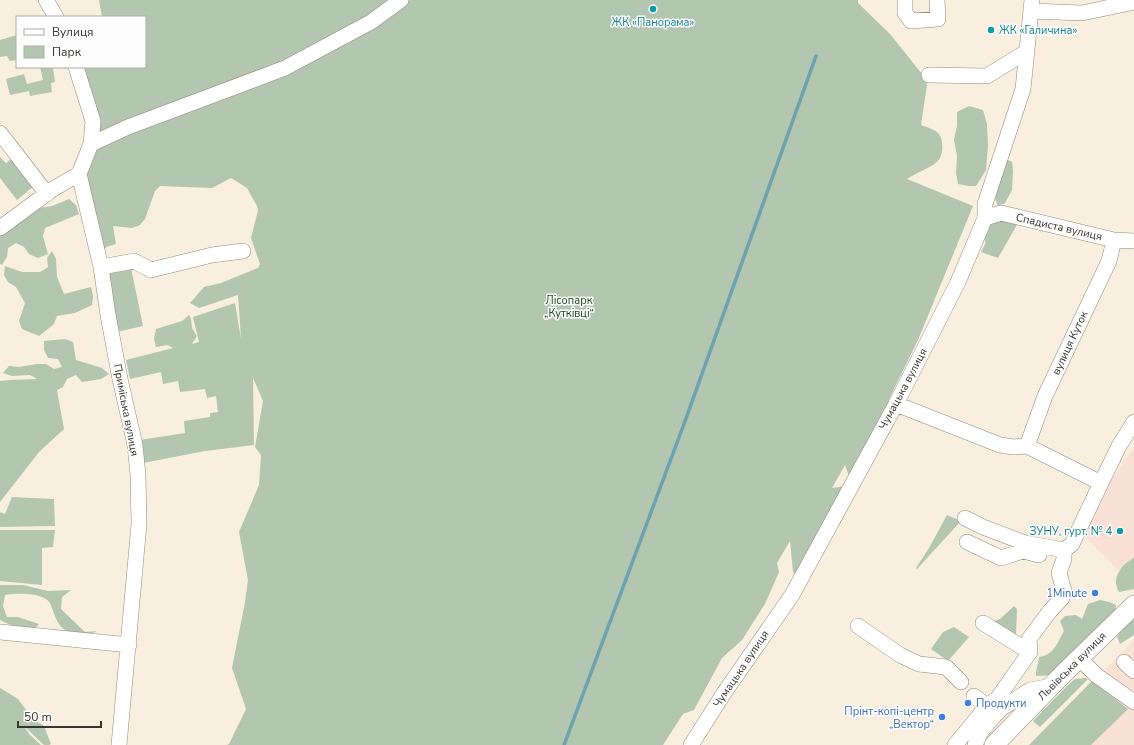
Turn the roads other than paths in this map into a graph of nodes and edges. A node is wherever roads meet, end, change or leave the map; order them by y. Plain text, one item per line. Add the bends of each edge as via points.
1 (46, 0) edge
2 (401, 0) edge
3 (905, 0) edge
4 (937, 0) edge
5 (1134, 2) edge
6 (1031, 6) edge
7 (55, 16) edge
8 (1026, 52) junction
9 (76, 68) edge
10 (929, 75) dead end
11 (0, 133) edge
12 (91, 144) junction
13 (79, 174) junction
14 (47, 194) junction
15 (985, 218) junction
16 (0, 228) edge
17 (1114, 240) junction
18 (1134, 241) edge
19 (243, 251) dead end
20 (101, 267) junction
21 (896, 404) junction
22 (1134, 422) edge
23 (1027, 446) junction
24 (1100, 483) junction
25 (965, 518) dead end
26 (967, 542) dead end
27 (1064, 555) junction
28 (1134, 605) edge
29 (983, 623) dead end
30 (858, 626) dead end
31 (0, 632) edge
32 (129, 645) junction
33 (1030, 652) junction
34 (1079, 658) junction
35 (961, 682) dead end
36 (1052, 686) junction
37 (974, 696) dead end
38 (1134, 702) edge
39 (990, 711) junction
40 (119, 745) edge
41 (691, 745) edge
42 (955, 745) edge
43 (975, 745) edge
44 (994, 745) edge

1 - 7 street
2 - 12 street via 371,22 285,68 128,127
3 - 4 street via 905,13 911,21 938,19
5 - 6 street via 1082,13
6 - 8 street, Чумацька вулиця
8 - 10 street via 987,76
8 - 15 street, Чумацька вулиця via 1022,89 985,204
9 - 12 street via 93,121
11 - 14 street
12 - 13 street
13 - 14 street
13 - 20 street, Приміська вулиця
14 - 16 street
15 - 17 street, Спадиста вулиця via 1001,213
15 - 21 street, Чумацька вулиця via 958,282
17 - 18 street, Спадиста вулиця
17 - 23 street, вулиця Куток via 1109,261 1045,396
19 - 20 street via 212,255 151,270 134,261
20 - 32 street, Приміська вулиця via 120,379 135,445 138,475 139,524
21 - 23 street via 1000,445
21 - 41 street, Чумацька вулиця via 792,595
22 - 24 street
23 - 24 street
24 - 27 street via 1072,544
25 - 27 street via 1025,543
26 - 27 street via 1001,558 1023,551
27 - 33 street via 1060,573 1064,591 1062,598 1029,639
28 - 34 main road, Львівська вулиця
29 - 33 street
30 - 35 street via 900,655 919,664 946,667
31 - 32 street
32 - 40 street, Приміська вулиця
33 - 39 street
34 - 36 main road, Львівська вулиця
34 - 38 street via 1096,675
36 - 39 street via 1030,690 1002,708
36 - 44 main road, Львівська вулиця
37 - 39 street
39 - 42 street
39 - 43 street

